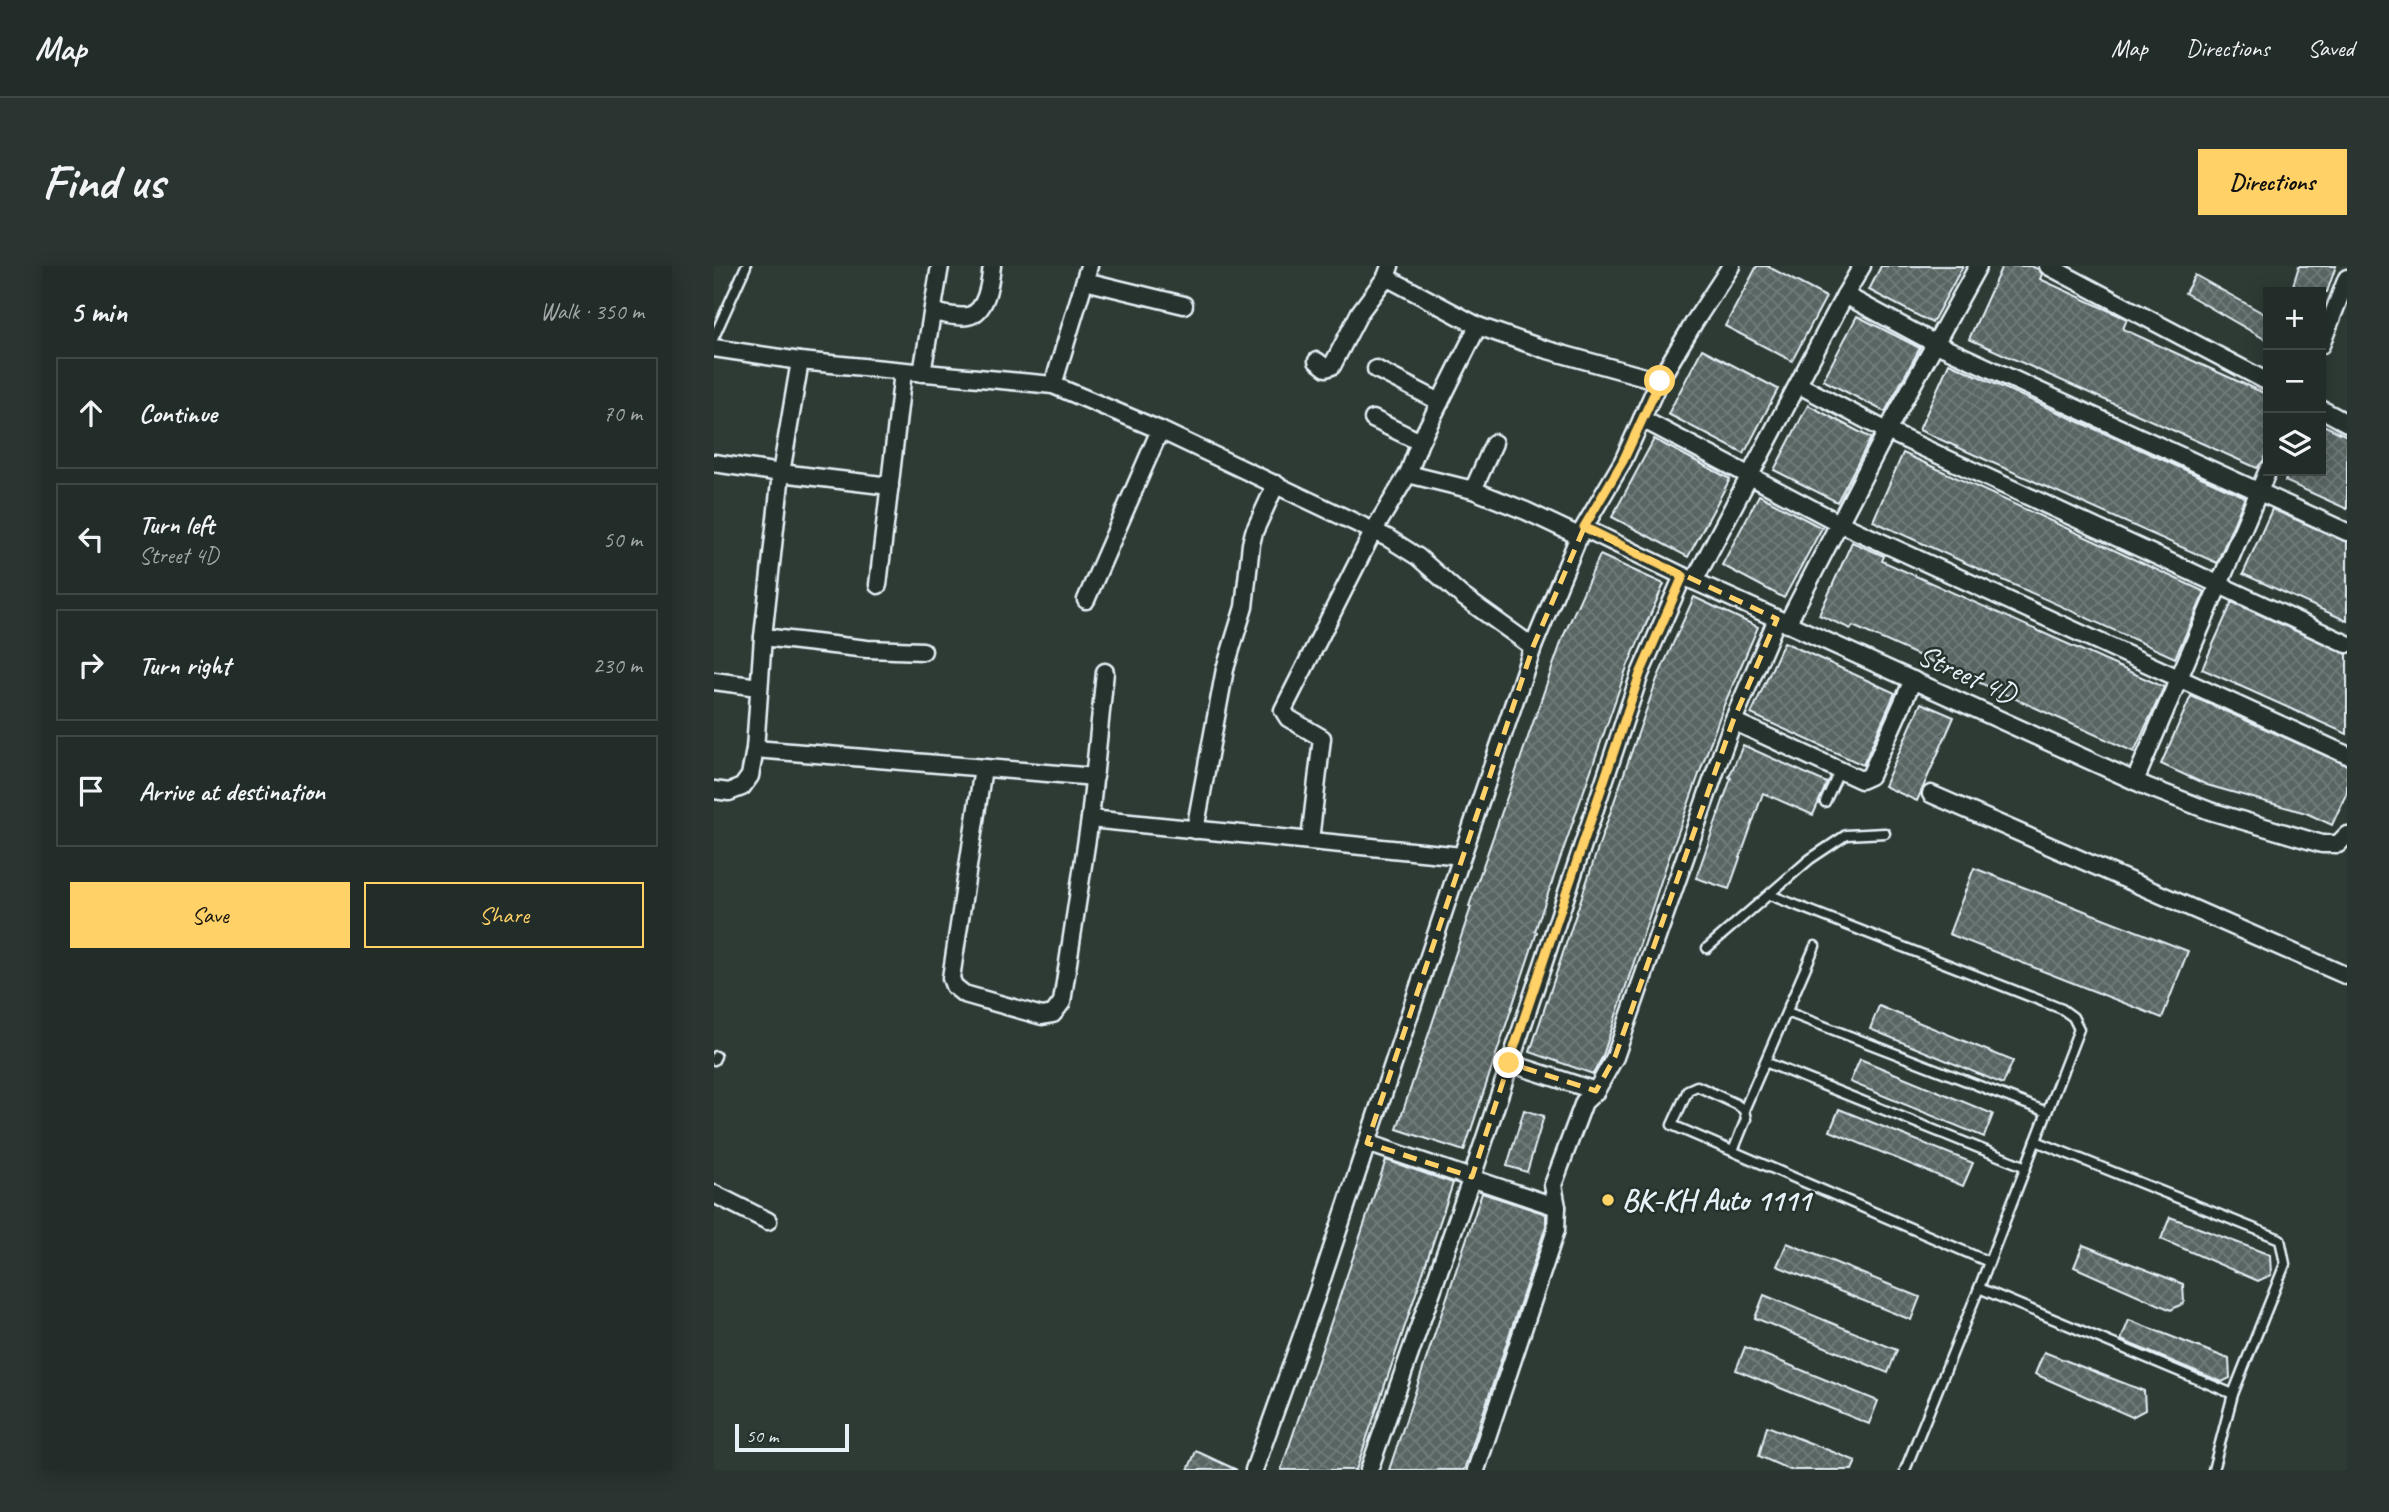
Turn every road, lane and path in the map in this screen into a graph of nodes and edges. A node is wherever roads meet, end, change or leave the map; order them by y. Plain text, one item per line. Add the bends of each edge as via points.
1 (746, 266) edge
2 (940, 266) edge
3 (992, 266) edge
4 (1731, 266) edge
5 (1863, 266) edge
6 (1978, 266) edge
7 (2048, 266) edge
8 (1388, 271) edge
9 (1087, 274) edge
10 (2347, 278) edge
11 (1845, 295) junction
12 (2342, 304) edge
13 (1184, 305) dead end
14 (933, 313) junction
15 (1478, 326) junction
16 (2326, 335) edge
17 (714, 337) edge
18 (1934, 343) junction
19 (714, 348) edge
20 (800, 361) junction
21 (1317, 362) dead end
22 (1376, 369) dead end
23 (903, 372) junction
24 (922, 373) junction
25 (2263, 379) edge
26 (1660, 381) junction
27 (1053, 385) junction
28 (1799, 385) junction
29 (1440, 402) junction
30 (2326, 412) edge
31 (1373, 419) dead end
32 (1642, 419) junction
33 (2347, 423) edge
34 (1160, 430) junction
35 (1887, 431) junction
36 (1420, 442) junction
37 (1494, 443) dead end
38 (714, 463) edge
39 (781, 473) junction
40 (1408, 474) junction
41 (2265, 476) edge
42 (1749, 477) junction
43 (1276, 484) junction
44 (890, 486) junction
45 (1473, 490) junction
46 (2259, 491) junction
47 (1839, 523) junction
48 (1374, 530) junction
49 (1581, 531) junction
50 (2347, 532) edge
51 (1688, 578) junction
52 (878, 585) dead end
53 (2218, 586) junction
54 (1086, 600) dead end
55 (1782, 621) junction
56 (763, 637) junction
57 (2347, 644) edge
58 (1533, 648) junction
59 (923, 651) dead end
60 (1105, 672) dead end
61 (2181, 677) junction
62 (1913, 680) junction
63 (714, 681) edge
64 (759, 687) junction
65 (1733, 721) junction
66 (755, 749) junction
67 (2347, 755) edge
68 (983, 768) junction
69 (1840, 770) junction
70 (1095, 777) junction
71 (2135, 781) junction
72 (714, 790) edge
73 (1931, 794) dead end
74 (1825, 802) dead end
75 (1090, 819) junction
76 (1195, 830) junction
77 (1885, 833) dead end
78 (1310, 840) junction
79 (2342, 840) edge
80 (1462, 856) junction
81 (1770, 895) junction
82 (1815, 946) dead end
83 (1707, 948) dead end
84 (2347, 976) edge
85 (1787, 1012) junction
86 (1765, 1062) junction
87 (1509, 1063) junction
88 (1596, 1091) junction
89 (1744, 1110) junction
90 (2047, 1112) junction
91 (2036, 1142) junction
92 (1367, 1143) junction
93 (1733, 1151) junction
94 (2026, 1167) junction
95 (1472, 1177) junction
96 (714, 1194) edge
97 (1557, 1207) junction
98 (768, 1221) dead end
99 (1989, 1262) junction
100 (1979, 1288) junction
101 (2233, 1394) junction
102 (1254, 1470) edge
103 (1369, 1470) edge
104 (1476, 1470) edge
105 (1905, 1470) edge
106 (2213, 1470) edge

1 - 17 lane
2 - 14 street
3 - 14 street via 989,289 979,310 968,316
4 - 26 street
5 - 11 street
6 - 18 street
7 - 25 street
8 - 15 street
8 - 21 street via 1332,366
9 - 13 street
9 - 27 street
10 - 12 street
11 - 18 street
11 - 28 street
12 - 16 street
14 - 24 street
15 - 26 street
15 - 29 street
18 - 35 street
18 - 46 street
19 - 20 street
20 - 23 street
20 - 39 street
22 - 29 street
23 - 24 street
23 - 44 street
24 - 27 street
26 - 32 street
27 - 34 street
28 - 35 street
28 - 42 street
29 - 36 street
30 - 33 street
31 - 36 street
32 - 42 street
32 - 49 street
34 - 43 street
34 - 54 street
35 - 47 street
35 - 53 street
36 - 40 street
37 - 45 street
38 - 39 street
39 - 44 street
39 - 56 street
40 - 45 street, Street 4D
40 - 48 street
41 - 46 street
42 - 47 street
42 - 51 street
43 - 48 street
43 - 76 street via 1251,544 1244,607 1225,668
44 - 52 street
45 - 49 street, Street 4D
46 - 50 street
46 - 53 street
47 - 55 street
47 - 61 street
48 - 58 street via 1418,557
48 - 78 street via 1283,710 1288,718 1322,737
49 - 51 street, Street 4D
49 - 58 street
51 - 55 street, Street 4D
51 - 87 street via 1640,674
53 - 57 street
53 - 61 street
55 - 62 street, Street 4D
55 - 65 street
56 - 59 street
56 - 64 street
58 - 80 street
60 - 70 street
61 - 67 street
61 - 71 street
62 - 69 street via 1870,776 1861,780
62 - 71 street, Street 4D
63 - 64 street
64 - 66 street
65 - 69 street
65 - 88 street via 1615,1057
66 - 68 street
66 - 72 street via 743,787 729,792
68 - 70 street
68 - 75 street via 951,978 964,994 1042,1016 1053,1014 1062,1002
69 - 74 lane
70 - 75 street
71 - 79 street, Street 4D via 2210,811 2322,844
73 - 84 street
75 - 76 street
76 - 78 street
77 - 81 lane via 1846,835
78 - 80 street
80 - 92 street
81 - 83 lane
81 - 90 lane via 2073,1017 2080,1029
82 - 85 lane
85 - 86 lane
85 - 90 lane
86 - 89 lane
86 - 94 lane
87 - 88 street
87 - 95 street
88 - 97 street via 1584,1102 1553,1185
89 - 93 lane via 1746,1119
89 - 93 lane via 1697,1086 1688,1090 1672,1125
90 - 91 lane
91 - 94 lane
91 - 101 lane via 2280,1239 2285,1264
92 - 95 street
92 - 102 street
93 - 99 lane
94 - 99 lane
95 - 97 street
95 - 103 street
96 - 98 street
97 - 104 street via 1556,1230
99 - 100 lane
100 - 101 lane
100 - 105 lane
101 - 106 lane

